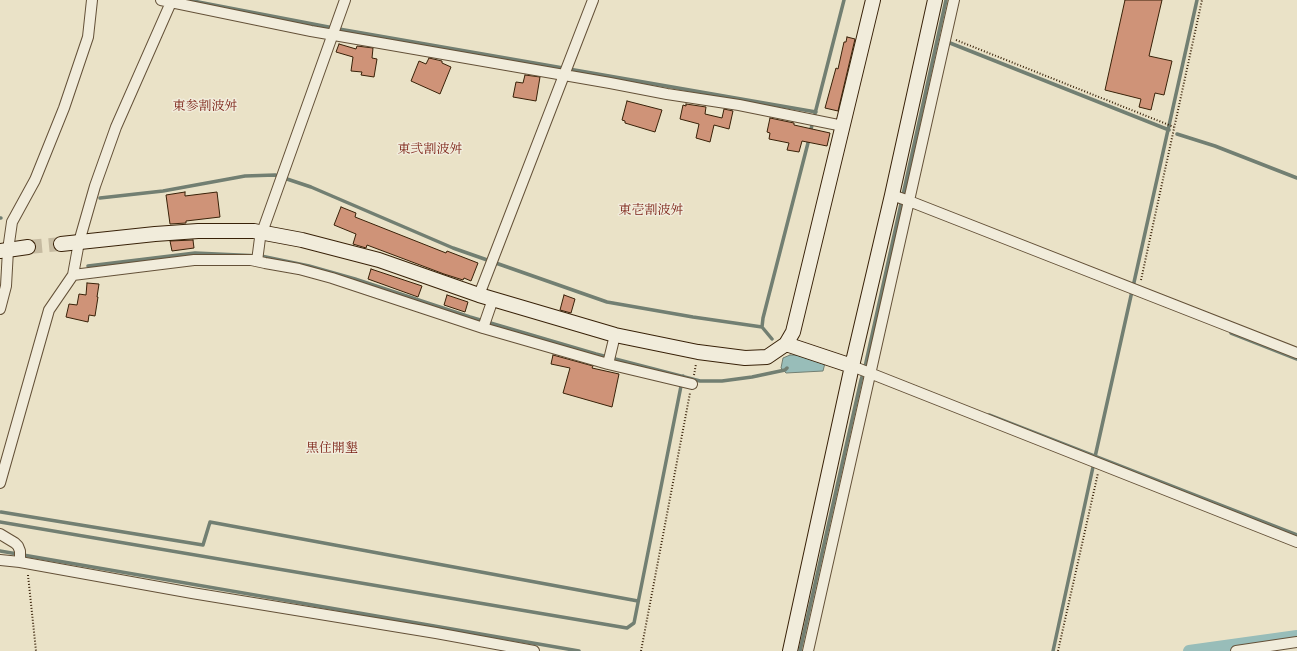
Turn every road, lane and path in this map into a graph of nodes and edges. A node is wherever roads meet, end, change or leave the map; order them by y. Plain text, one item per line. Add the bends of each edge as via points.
1 (92, 0) edge
2 (161, 0) edge
3 (345, 0) edge
4 (593, 0) edge
5 (873, 0) edge
6 (935, 0) edge
7 (954, 0) edge
8 (1202, 0) edge
9 (172, 1) edge
10 (335, 32) junction
11 (938, 32) junction
12 (566, 70) junction
13 (843, 126) junction
14 (1172, 126) junction
15 (904, 201) junction
16 (262, 232) junction
17 (79, 242) junction
18 (61, 244) tunnel mouth
19 (28, 247) tunnel mouth
20 (4, 250) edge
21 (258, 257) junction
22 (73, 275) junction
23 (3, 287) edge
24 (1135, 289) junction
25 (479, 295) junction
26 (493, 299) junction
27 (0, 309) edge
28 (484, 324) junction
29 (615, 335) junction
30 (786, 344) junction
31 (1297, 353) edge
32 (609, 360) junction
33 (862, 370) junction
34 (685, 382) joint
35 (1100, 464) junction
36 (0, 483) edge
37 (0, 534) edge
38 (1297, 542) edge
39 (22, 558) junction
40 (0, 560) edge
41 (1297, 642) edge
42 (36, 651) edge
43 (534, 651) edge
44 (641, 651) edge
45 (790, 651) edge
46 (808, 651) edge
47 (1058, 651) edge
48 (1236, 651) edge

1 - 20 street via 88,38 64,108 35,180 12,222
2 - 9 street
3 - 10 street
4 - 12 street
5 - 13 street
6 - 11 street
7 - 11 street
8 - 14 path
9 - 10 street via 311,31
9 - 17 street via 116,127
10 - 12 street
10 - 16 street
11 - 14 path
11 - 15 street
12 - 13 street via 667,94
12 - 25 street
13 - 30 street via 793,332
14 - 24 path
15 - 24 street
15 - 33 street
15 - 33 street
16 - 17 street via 198,231
16 - 21 street
16 - 25 street via 379,260
17 - 18 street
17 - 22 street
19 - 20 street
20 - 23 street
21 - 22 street via 194,260
21 - 28 street
22 - 36 street via 49,310
23 - 27 street
24 - 31 street
25 - 26 street
26 - 28 street
26 - 29 street
28 - 32 street
29 - 30 street via 698,352 745,358 767,357
29 - 32 street
30 - 33 street
32 - 34 street
33 - 35 street
33 - 45 street
33 - 46 street
34 - 44 path via 686,422
35 - 38 street
35 - 47 path
37 - 39 street via 15,543
39 - 40 street
39 - 42 path
39 - 43 street via 192,593
41 - 48 street

